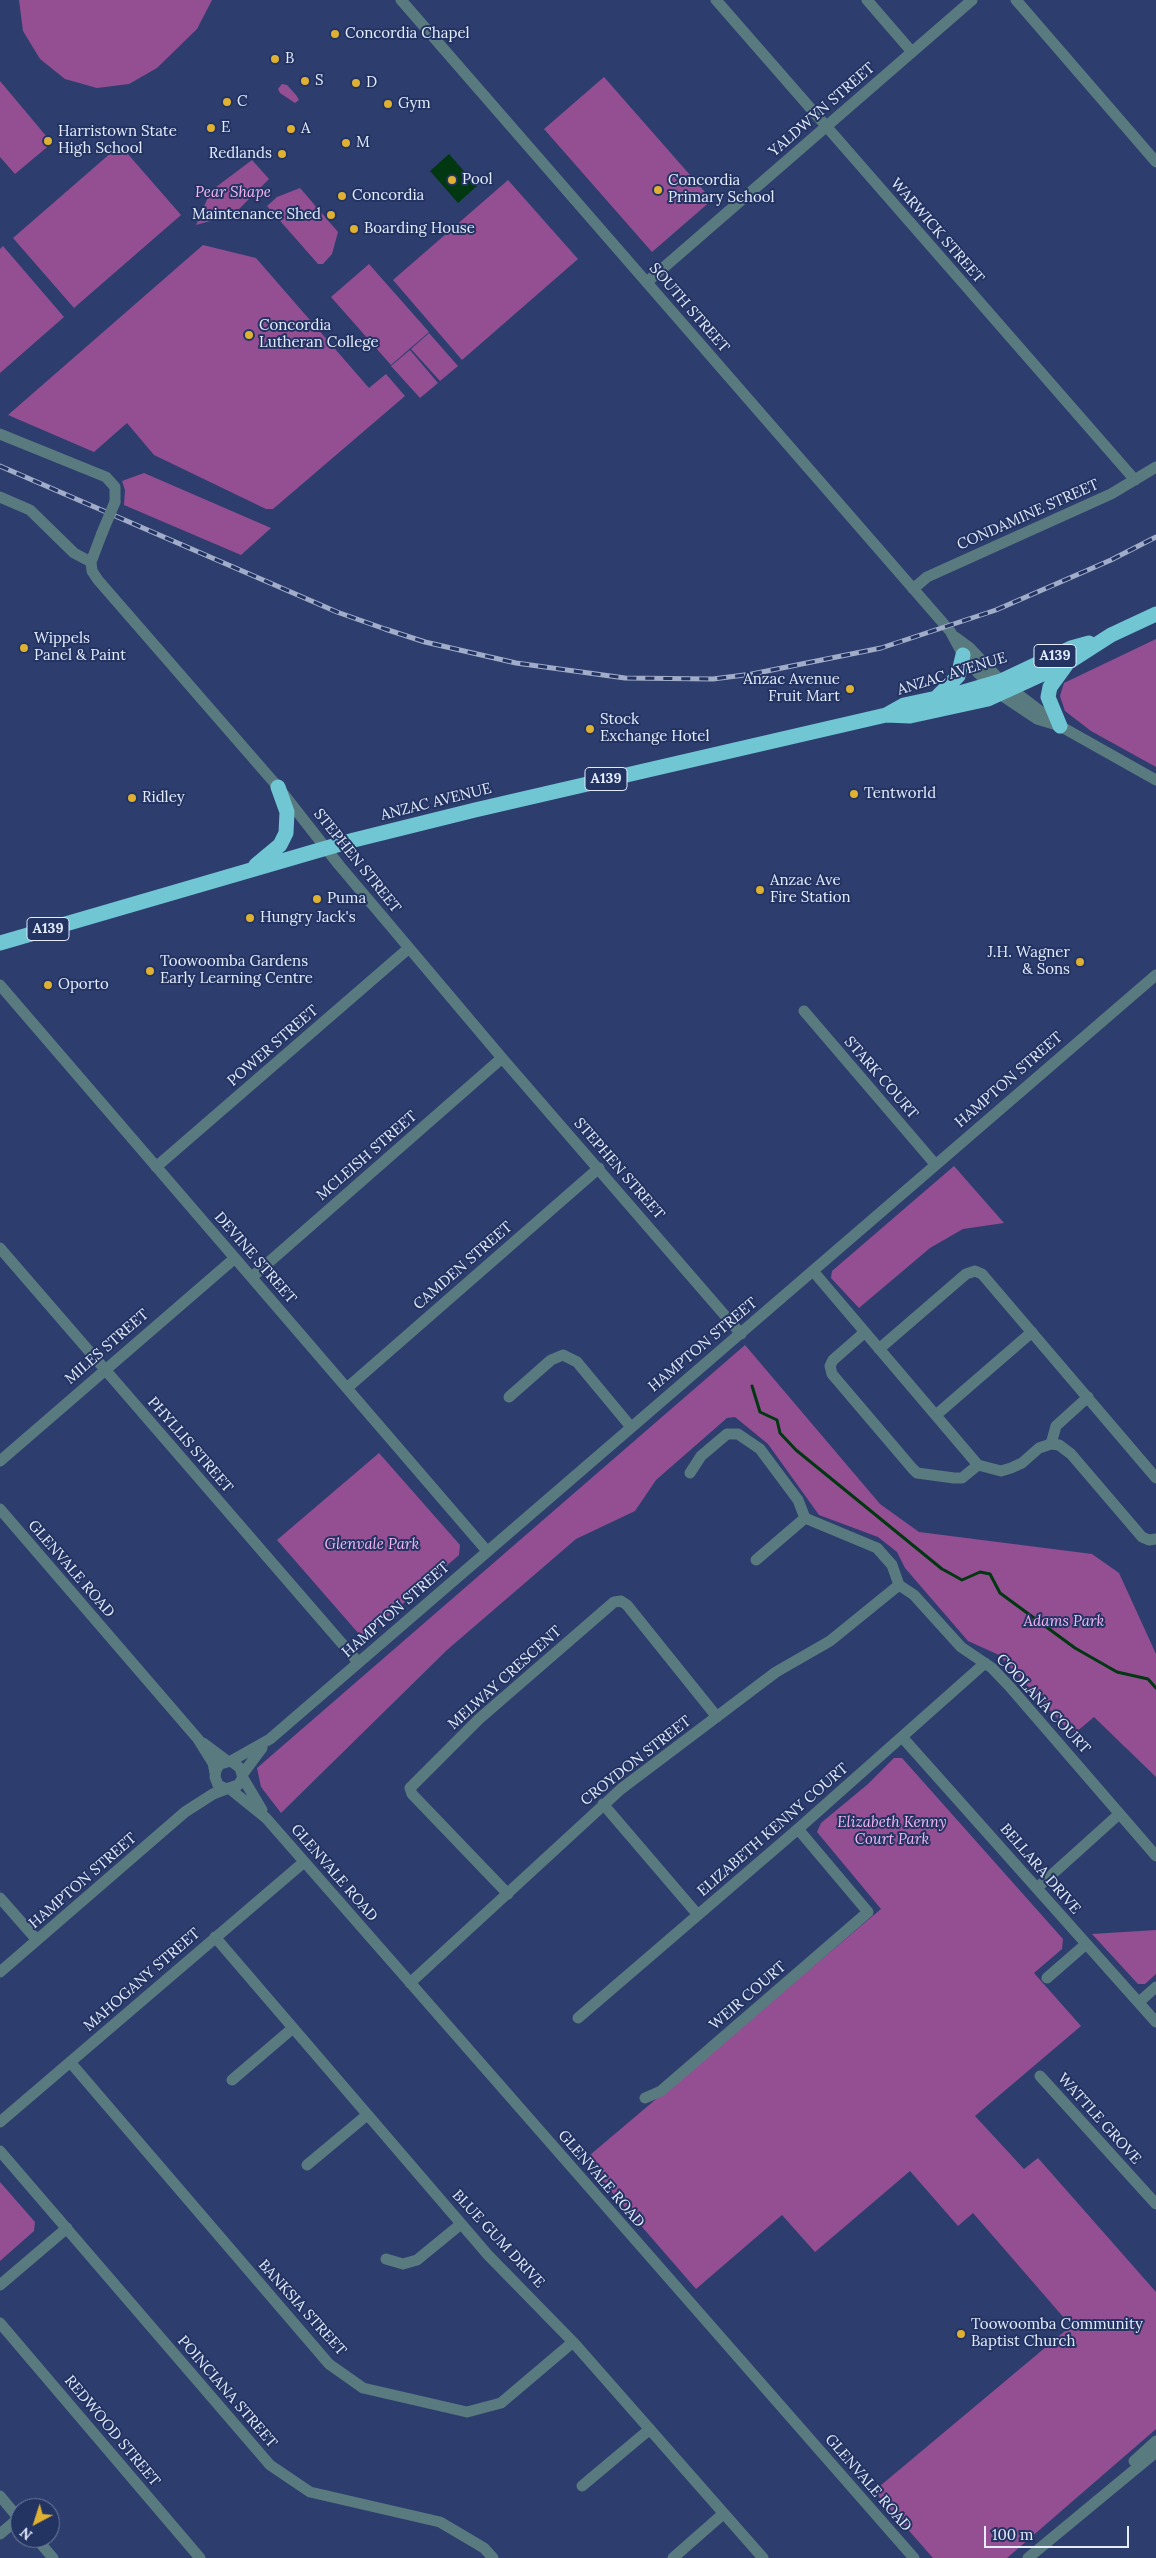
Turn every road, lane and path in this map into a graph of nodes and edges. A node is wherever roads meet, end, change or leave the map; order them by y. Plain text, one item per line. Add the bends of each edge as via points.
1 (401, 0) edge
2 (716, 0) edge
3 (866, 0) edge
4 (972, 0) edge
5 (1016, 0) edge
6 (912, 52) junction
7 (826, 126) junction
8 (1156, 162) edge
9 (646, 282) junction
10 (0, 434) edge
11 (1156, 467) edge
12 (1135, 480) junction
13 (0, 497) edge
14 (91, 562) junction
15 (913, 589) junction
16 (1156, 614) edge
17 (1111, 636) junction
18 (955, 637) junction
19 (963, 655) junction
20 (1069, 662) junction
21 (1001, 687) junction
22 (935, 698) junction
23 (886, 715) junction
24 (1060, 726) junction
25 (1156, 780) edge
26 (278, 787) junction
27 (327, 848) junction
28 (239, 874) junction
29 (0, 943) edge
30 (409, 948) junction
31 (1156, 975) edge
32 (0, 986) edge
33 (804, 1011) dead end
34 (502, 1058) junction
35 (935, 1164) junction
36 (156, 1167) junction
37 (599, 1168) junction
38 (0, 1248) edge
39 (235, 1258) junction
40 (813, 1271) junction
41 (252, 1277) junction
42 (865, 1332) junction
43 (1032, 1332) junction
44 (741, 1334) junction
45 (880, 1349) junction
46 (104, 1369) junction
47 (347, 1388) junction
48 (509, 1397) dead end
49 (1088, 1398) junction
50 (936, 1415) junction
51 (631, 1426) junction
52 (1051, 1444) junction
53 (0, 1461) edge
54 (978, 1465) junction
55 (690, 1473) dead end
56 (1156, 1478) edge
57 (0, 1509) edge
58 (805, 1518) junction
59 (1156, 1539) edge
60 (487, 1551) junction
61 (756, 1560) dead end
62 (899, 1585) junction
63 (358, 1662) junction
64 (985, 1663) junction
65 (717, 1717) junction
66 (902, 1737) junction
67 (198, 1739) junction
68 (270, 1739) junction
69 (229, 1761) junction
70 (215, 1775) junction
71 (243, 1777) junction
72 (228, 1789) junction
73 (602, 1804) junction
74 (185, 1812) junction
75 (1118, 1815) junction
76 (266, 1818) junction
77 (798, 1829) junction
78 (1156, 1856) edge
79 (304, 1862) junction
80 (1037, 1888) junction
81 (508, 1894) junction
82 (0, 1898) edge
83 (698, 1915) junction
84 (215, 1937) junction
85 (37, 1940) junction
86 (1086, 1944) junction
87 (0, 1972) edge
88 (1046, 1978) dead end
89 (410, 1982) junction
90 (1156, 1988) edge
91 (1139, 2002) junction
92 (578, 2018) dead end
93 (1156, 2022) edge
94 (292, 2028) junction
95 (70, 2062) junction
96 (1040, 2076) dead end
97 (232, 2080) dead end
98 (644, 2098) dead end
99 (367, 2114) junction
100 (0, 2122) edge
101 (0, 2151) edge
102 (307, 2166) dead end
103 (1156, 2204) edge
104 (461, 2224) junction
105 (66, 2228) junction
106 (386, 2259) dead end
107 (0, 2285) edge
108 (0, 2323) edge
109 (573, 2342) junction
110 (650, 2429) junction
111 (1156, 2441) edge
112 (1156, 2452) edge
113 (582, 2486) dead end
114 (0, 2496) edge
115 (10, 2508) edge
116 (723, 2514) junction
117 (1077, 2516) junction
118 (10, 2526) edge
119 (0, 2534) edge
120 (45, 2548) edge
121 (54, 2558) edge
122 (200, 2558) edge
123 (493, 2558) edge
124 (673, 2558) edge
125 (762, 2558) edge
126 (914, 2558) edge
127 (1028, 2558) edge

1 - 9 street, SOUTH STREET
2 - 7 street, WARWICK STREET
3 - 6 street
4 - 6 street, YALDWYN STREET
5 - 8 street
6 - 7 street, YALDWYN STREET
7 - 9 street, YALDWYN STREET
7 - 12 street, WARWICK STREET
9 - 15 street, SOUTH STREET
10 - 14 street, bridge via 106,477 115,487 115,502
11 - 12 street, CONDAMINE STREET
12 - 15 street, CONDAMINE STREET via 1111,494 927,577
13 - 14 street via 30,510 74,553
14 - 26 street, STEPHEN STREET via 98,580
15 - 18 street, SOUTH STREET
16 - 17 highway, ANZAC AVENUE / A139
17 - 20 highway, ANZAC AVENUE / A139
17 - 21 highway, ANZAC AVENUE / A139 via 1071,648
18 - 19 street, SOUTH STREET
18 - 21 street, SOUTH STREET via 970,648
19 - 21 street, SOUTH STREET
19 - 22 highway via 958,676
20 - 21 highway, ANZAC AVENUE / A139
20 - 24 highway via 1050,687 1048,697
21 - 22 highway, ANZAC AVENUE / A139
21 - 23 highway, ANZAC AVENUE / A139 via 910,716
21 - 24 street, SOUTH STREET
22 - 23 highway, ANZAC AVENUE / A139 via 904,705
23 - 27 highway, ANZAC AVENUE / A139 via 475,810
24 - 25 street, SOUTH STREET
26 - 27 street, STEPHEN STREET
26 - 28 highway via 287,812 286,835 264,861
27 - 28 highway, ANZAC AVENUE / A139
27 - 30 street, STEPHEN STREET
28 - 29 highway, ANZAC AVENUE / A139
30 - 34 street, STEPHEN STREET
30 - 36 street, POWER STREET
31 - 35 street, HAMPTON STREET
32 - 36 street, DEVINE STREET
33 - 35 street, STARK COURT
34 - 37 street, STEPHEN STREET
34 - 41 street, MCLEISH STREET
35 - 40 street, HAMPTON STREET
36 - 39 street, DEVINE STREET
37 - 44 street, STEPHEN STREET
37 - 47 street, CAMDEN STREET
38 - 46 street, PHYLLIS STREET
39 - 41 street, DEVINE STREET
39 - 46 street, MILES STREET
40 - 42 street
40 - 44 street, HAMPTON STREET
41 - 47 street, DEVINE STREET
42 - 45 street
42 - 54 street via 833,1360 830,1366 832,1374 917,1472 962,1478
43 - 45 street via 982,1274 975,1271 966,1274
43 - 49 street
43 - 50 street
44 - 51 street, HAMPTON STREET
45 - 50 street
46 - 53 street, MILES STREET
46 - 63 street, PHYLLIS STREET
47 - 60 street, DEVINE STREET
48 - 51 street via 551,1360 563,1354 578,1362
49 - 52 street via 1056,1426
49 - 56 street
50 - 54 street
51 - 60 street, HAMPTON STREET
52 - 54 street via 1039,1448 1022,1463 1001,1471
52 - 59 street via 1059,1445 1071,1454 1142,1537
55 - 58 street via 701,1456 727,1434 738,1434 760,1449 798,1500
57 - 67 street, GLENVALE ROAD
58 - 61 street
58 - 62 street, COOLANA COURT via 877,1548 892,1565
60 - 63 street, HAMPTON STREET
62 - 64 street, COOLANA COURT via 914,1595 961,1647
62 - 65 street, CROYDON STREET via 830,1641 776,1672
63 - 68 street, HAMPTON STREET
64 - 66 street, ELIZABETH KENNY COURT
64 - 75 street, COOLANA COURT via 1093,1780
65 - 73 street, CROYDON STREET
65 - 81 street, MELWAY CRESCENT via 627,1605 621,1601 614,1602 479,1718 410,1788 412,1794
66 - 77 street, ELIZABETH KENNY COURT
66 - 80 street, BELLARA DRIVE
67 - 69 street, GLENVALE ROAD
67 - 70 street, GLENVALE ROAD via 213,1763
68 - 69 street, HAMPTON STREET
68 - 71 street, HAMPTON STREET
69 - 70 street via 218,1766
69 - 71 street via 238,1765
70 - 72 street via 218,1785
70 - 74 street, HAMPTON STREET
71 - 72 street via 238,1786
71 - 76 street, GLENVALE ROAD
72 - 74 street, HAMPTON STREET via 213,1794
72 - 76 street, GLENVALE ROAD
73 - 81 street, CROYDON STREET
73 - 83 street
74 - 85 street, HAMPTON STREET
75 - 78 street, COOLANA COURT
75 - 80 street
76 - 79 street, GLENVALE ROAD
77 - 83 street, ELIZABETH KENNY COURT
77 - 98 street, WEIR COURT via 868,1912 661,2091
79 - 84 street, MAHOGANY STREET
79 - 89 street, GLENVALE ROAD
80 - 86 street, BELLARA DRIVE
81 - 89 street, CROYDON STREET
82 - 85 street
83 - 92 street, ELIZABETH KENNY COURT
84 - 94 street, BLUE GUM DRIVE
84 - 95 street, MAHOGANY STREET
85 - 87 street, HAMPTON STREET
86 - 88 street
86 - 91 street, BELLARA DRIVE
89 - 126 street, GLENVALE ROAD
90 - 91 street
91 - 93 street, BELLARA DRIVE
94 - 97 street
94 - 99 street, BLUE GUM DRIVE
95 - 100 street, MAHOGANY STREET
95 - 109 street, BANKSIA STREET via 329,2364 363,2388 467,2412 501,2403
96 - 103 street, WATTLE GROVE
99 - 102 street
99 - 104 street, BLUE GUM DRIVE
101 - 105 street, POINCIANA STREET
104 - 106 street via 417,2260 403,2264
104 - 109 street, BLUE GUM DRIVE
105 - 107 street
105 - 123 street, POINCIANA STREET via 270,2466 310,2492 440,2522 484,2548
108 - 122 street, REDWOOD STREET
109 - 110 street, BLUE GUM DRIVE
110 - 113 street
110 - 116 street, BLUE GUM DRIVE
111 - 117 street
112 - 117 street
114 - 115 street
116 - 124 street
116 - 125 street, BLUE GUM DRIVE
117 - 127 street
118 - 119 street
120 - 121 street

